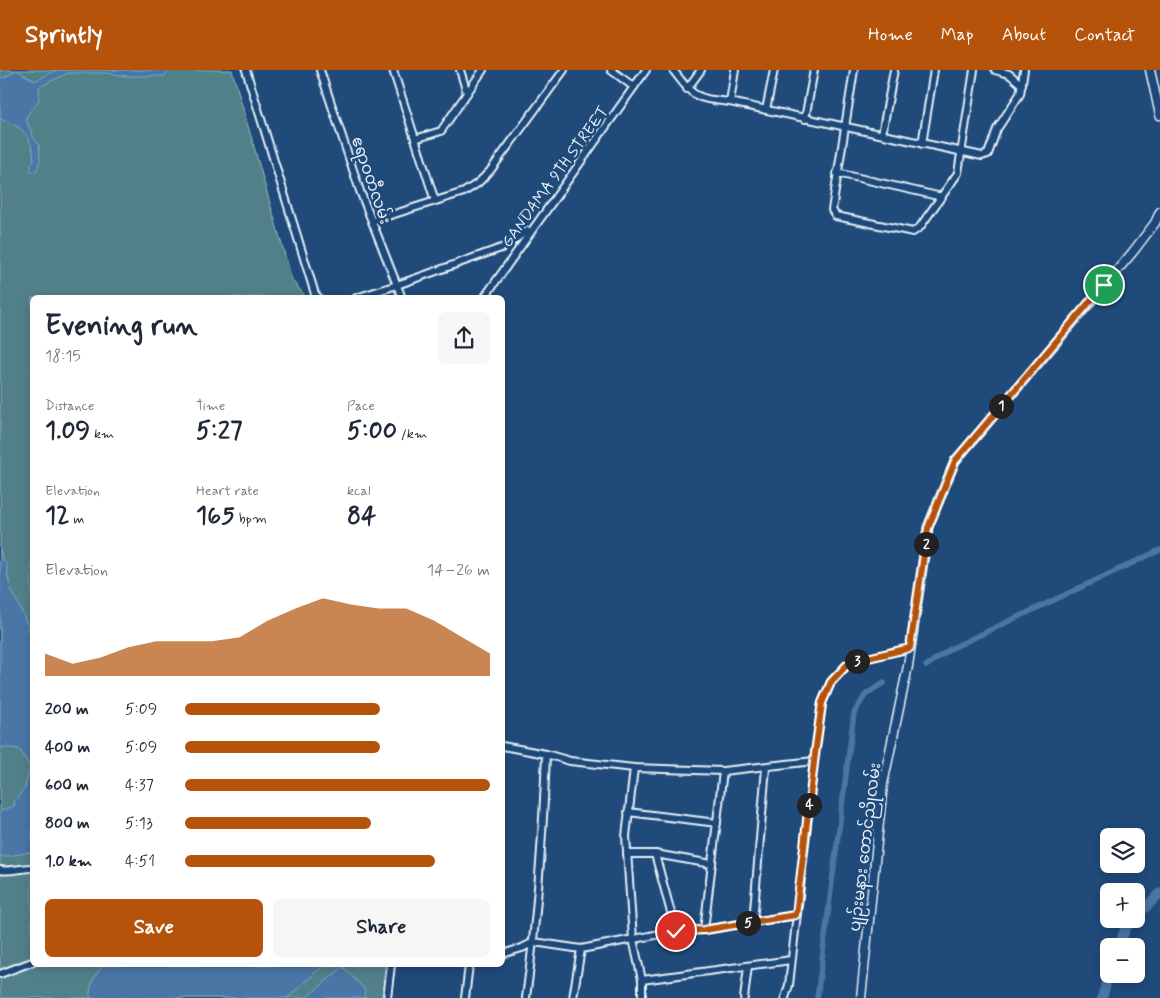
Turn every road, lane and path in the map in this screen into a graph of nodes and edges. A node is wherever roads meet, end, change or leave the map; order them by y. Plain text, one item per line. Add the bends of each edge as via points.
1 (246, 70) edge
2 (320, 70) edge
3 (393, 70) edge
4 (460, 70) edge
5 (484, 70) edge
6 (564, 70) edge
7 (611, 70) edge
8 (646, 70) edge
9 (673, 70) edge
10 (702, 70) edge
11 (735, 70) edge
12 (774, 70) edge
13 (814, 70) edge
14 (854, 70) edge
15 (894, 70) edge
16 (934, 70) edge
17 (974, 70) edge
18 (995, 70) edge
19 (1024, 70) edge
20 (1150, 70) edge
21 (1022, 85) junction
22 (634, 87) junction
23 (687, 89) junction
24 (467, 93) junction
25 (730, 102) junction
26 (766, 110) junction
27 (1160, 115) edge
28 (805, 119) junction
29 (844, 126) junction
30 (882, 134) junction
31 (415, 139) junction
32 (922, 144) junction
33 (961, 152) junction
34 (837, 173) junction
35 (942, 197) junction
36 (435, 201) junction
37 (1160, 212) edge
38 (372, 221) junction
39 (533, 226) junction
40 (397, 285) junction
41 (316, 295) edge
42 (365, 295) edge
43 (401, 295) edge
44 (486, 295) edge
45 (910, 648) junction
46 (505, 747) edge
47 (546, 754) junction
48 (814, 762) junction
49 (766, 767) junction
50 (634, 768) junction
51 (723, 771) junction
52 (628, 812) junction
53 (717, 823) junction
54 (627, 854) junction
55 (655, 854) junction
56 (712, 864) junction
57 (30, 868) edge
58 (0, 870) edge
59 (796, 915) junction
60 (753, 922) junction
61 (704, 930) junction
62 (676, 931) junction
63 (633, 939) junction
64 (534, 942) junction
65 (581, 949) junction
66 (505, 953) edge
67 (791, 960) junction
68 (30, 963) edge
69 (748, 966) junction
70 (391, 967) edge
71 (469, 967) edge
72 (0, 974) edge
73 (642, 980) junction
74 (387, 998) edge
75 (465, 998) edge
76 (526, 998) edge
77 (573, 998) edge
78 (642, 998) edge
79 (744, 998) edge
80 (785, 998) edge
81 (861, 998) edge

1 - 41 street
2 - 38 street, ဧရာဝတီလမ်း
3 - 31 street
4 - 24 street
5 - 24 street
6 - 36 street via 490,171 464,192
7 - 22 street
8 - 22 street, GANDAMA 9TH STREET
9 - 23 street
10 - 23 street
11 - 25 street
12 - 26 street
13 - 28 street
14 - 29 street
15 - 30 street
16 - 32 street
17 - 33 street
18 - 21 street via 1009,74
19 - 21 street
20 - 27 main road
21 - 33 street via 1020,94 997,128 988,154
22 - 39 street, GANDAMA 9TH STREET
23 - 25 street via 699,98
24 - 31 street via 441,130
25 - 26 street
26 - 28 street
28 - 29 street
29 - 30 street
29 - 34 street
30 - 32 street
31 - 36 street
32 - 33 street
33 - 35 street via 958,174
34 - 35 street
34 - 35 street via 832,210 836,216 912,232
36 - 38 street
37 - 45 main road, ပျဉ်းမနား တောင်ညိုလမ်း via 1132,253 955,461 928,528
38 - 40 street, ဧရာဝတီလမ်း
39 - 40 street via 504,247
39 - 44 street, GANDAMA 9TH STREET
40 - 42 street
40 - 43 street, ဧရာဝတီလမ်း
45 - 48 street via 847,665 831,682 822,703
45 - 81 main road, ပျဉ်းမနား တောင်ညိုလမ်း via 883,784
46 - 47 street
47 - 50 street via 570,761
47 - 64 street
48 - 49 street
48 - 59 street
49 - 51 street
49 - 60 street
50 - 51 street
50 - 52 street
51 - 53 street
52 - 53 street
52 - 54 street
53 - 56 street
54 - 55 street
54 - 63 street
55 - 56 street
55 - 62 street
56 - 61 street
57 - 58 street
59 - 60 street
59 - 67 street
60 - 61 street
61 - 62 street
62 - 63 street
63 - 65 street
63 - 73 street
64 - 65 street
64 - 66 street
64 - 76 street
65 - 77 street
67 - 69 street
67 - 80 street
68 - 72 street
69 - 73 street
69 - 79 street
70 - 74 street
71 - 75 street
73 - 78 street

